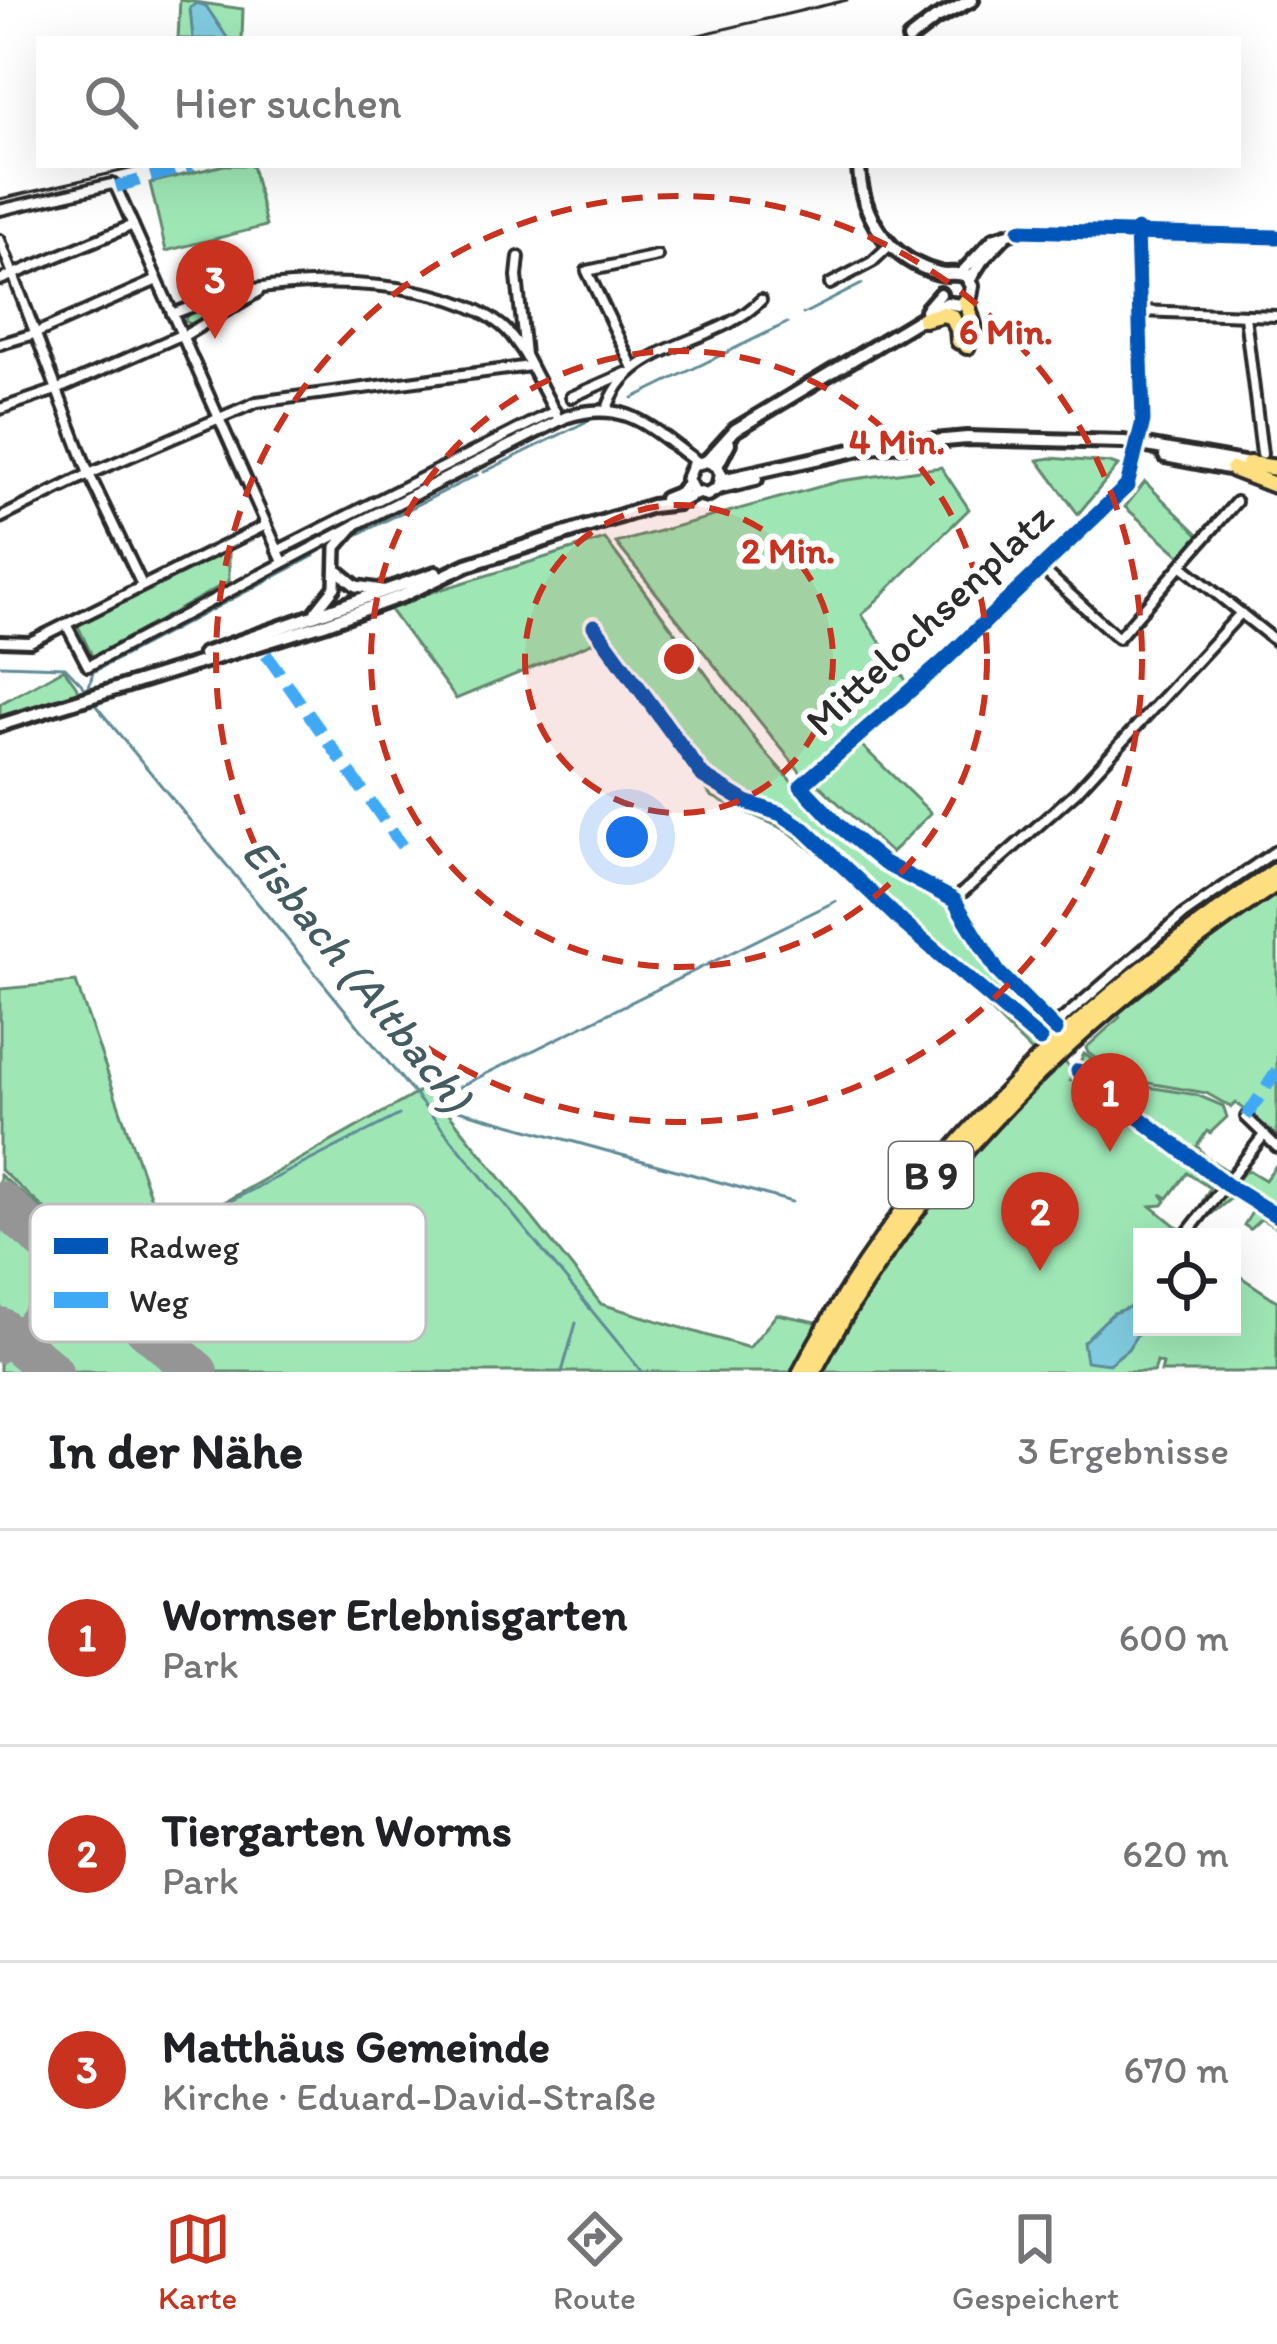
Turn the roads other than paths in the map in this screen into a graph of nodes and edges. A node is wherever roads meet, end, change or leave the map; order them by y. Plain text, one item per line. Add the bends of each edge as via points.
1 (972, 0) edge
2 (913, 36) edge
3 (860, 168) edge
4 (0, 210) edge
5 (133, 225) junction
6 (1137, 230) junction
7 (1277, 237) edge
8 (0, 240) edge
9 (890, 245) junction
10 (657, 256) dead end
11 (519, 257) dead end
12 (965, 276) junction
13 (14, 277) junction
14 (0, 280) edge
15 (157, 280) junction
16 (830, 284) dead end
17 (264, 288) junction
18 (949, 294) junction
19 (761, 300) dead end
20 (1139, 310) junction
21 (172, 314) junction
22 (1245, 316) junction
23 (1277, 316) edge
24 (924, 319) junction
25 (524, 326) junction
26 (901, 331) junction
27 (508, 332) junction
28 (34, 334) junction
29 (182, 336) junction
30 (0, 344) edge
31 (525, 355) junction
32 (530, 366) junction
33 (630, 370) junction
34 (56, 390) junction
35 (571, 397) dead end
36 (0, 409) edge
37 (608, 410) junction
38 (560, 416) junction
39 (218, 417) junction
40 (1256, 459) junction
41 (1232, 469) junction
42 (699, 472) junction
43 (1277, 472) edge
44 (88, 474) junction
45 (720, 484) junction
46 (1277, 486) edge
47 (1236, 502) dead end
48 (0, 518) edge
49 (356, 524) junction
50 (264, 526) junction
51 (316, 545) junction
52 (525, 545) junction
53 (335, 549) junction
54 (277, 551) junction
55 (283, 562) junction
56 (335, 566) junction
57 (1182, 566) junction
58 (1041, 568) junction
59 (142, 585) junction
60 (387, 590) junction
61 (1240, 613) junction
62 (306, 618) junction
63 (66, 624) junction
64 (0, 640) edge
65 (1277, 642) edge
66 (111, 688) junction
67 (0, 725) edge
68 (1277, 850) edge
69 (1277, 870) edge
70 (1277, 883) edge
71 (954, 900) junction
72 (1246, 1117) dead end
73 (1264, 1135) junction
74 (1277, 1147) edge
75 (1191, 1228) edge
76 (801, 1372) edge
77 (813, 1372) edge

1 - 2 main road
3 - 9 main road via 869,218
4 - 5 street via 112,184
5 - 13 street
5 - 15 street
6 - 7 street
6 - 12 street via 1025,229
6 - 20 street, Mittelochsenplatz
8 - 13 street
9 - 16 street
9 - 18 main road
10 - 33 street via 587,271
11 - 25 street
12 - 18 main road
12 - 18 main road via 972,291
13 - 14 street
13 - 28 street
15 - 21 street
15 - 28 street
17 - 21 street
17 - 27 street via 392,288 456,302
17 - 29 street
18 - 24 main road
18 - 24 highway via 966,328 963,344 952,317
18 - 26 main road
19 - 33 street
20 - 22 street
20 - 58 street, Mittelochsenplatz, bridge via 1142,427 1130,479
21 - 29 street
22 - 23 street
22 - 40 street
24 - 26 main road
25 - 27 street
25 - 31 street
26 - 42 main road via 746,424
27 - 31 street
28 - 30 street
28 - 34 street
29 - 34 street
29 - 39 street
31 - 32 street
32 - 38 street
32 - 39 street via 257,402
33 - 35 street
33 - 37 street
34 - 36 street
34 - 44 street
37 - 38 street
37 - 42 street via 664,436
38 - 49 street
38 - 54 street
39 - 44 street
39 - 50 street
40 - 43 highway
40 - 45 main road via 1124,442 967,438 869,447
41 - 43 highway
41 - 45 main road via 1144,450 962,443
41 - 46 highway
42 - 45 main road
42 - 45 main road via 707,495
42 - 52 main road via 675,496
44 - 48 street
44 - 59 street
47 - 57 street
49 - 51 street
49 - 53 street
50 - 54 street
50 - 59 street
51 - 53 street
51 - 55 street
52 - 60 main road
52 - 66 main road via 324,624
53 - 56 street
54 - 55 street
55 - 63 street via 88,666
56 - 60 street via 356,586
56 - 62 street via 332,594
57 - 58 street via 1118,638
57 - 61 street
58 - 71 street, Mittelochsenplatz via 801,786 884,863
59 - 63 street
60 - 62 main road
61 - 65 street
61 - 71 street via 1076,792
62 - 66 main road
63 - 64 street via 30,642
66 - 67 main road
68 - 71 street via 1183,915 1054,1029 998,972
69 - 76 highway, B 9 via 1109,994 989,1108 865,1264
70 - 77 highway, B 9 via 1082,1031 1015,1096 924,1200
72 - 73 street
73 - 74 street
73 - 75 street

